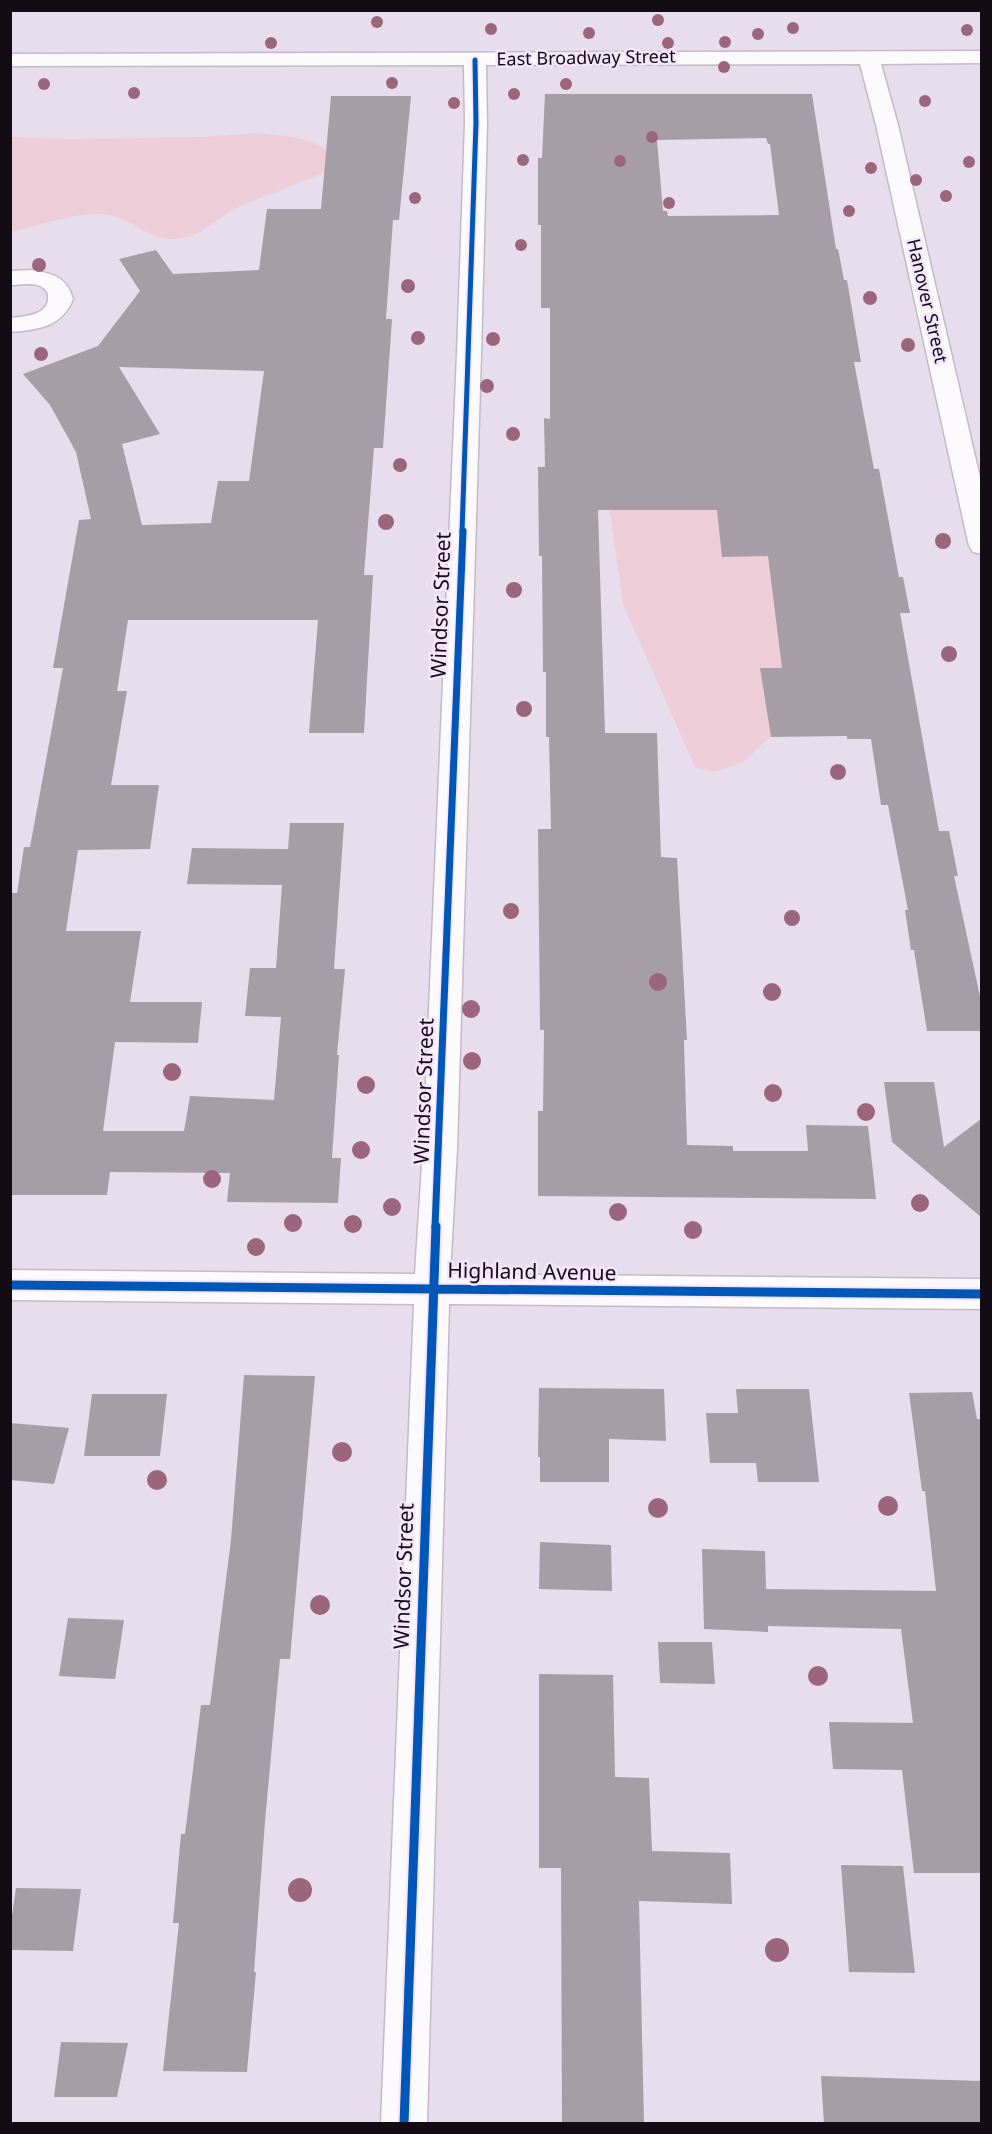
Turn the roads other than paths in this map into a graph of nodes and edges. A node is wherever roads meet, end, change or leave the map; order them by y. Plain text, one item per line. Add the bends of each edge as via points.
1 (981, 57) edge
2 (868, 58) junction
3 (10, 60) edge
4 (474, 60) junction
5 (10, 278) edge
6 (10, 325) edge
7 (981, 546) edge
8 (10, 1285) edge
9 (432, 1287) junction
10 (981, 1294) edge
11 (404, 2124) edge

1 - 2 street, East Broadway Street
2 - 4 street, East Broadway Street
2 - 7 street, Hanover Street via 887,125
3 - 4 street, East Broadway Street
4 - 9 street, Windsor Street via 476,123 469,374
5 - 6 street via 46,279 62,291 63,299 42,320
8 - 9 street, Highland Avenue
9 - 10 street, Highland Avenue
9 - 11 street, Windsor Street

